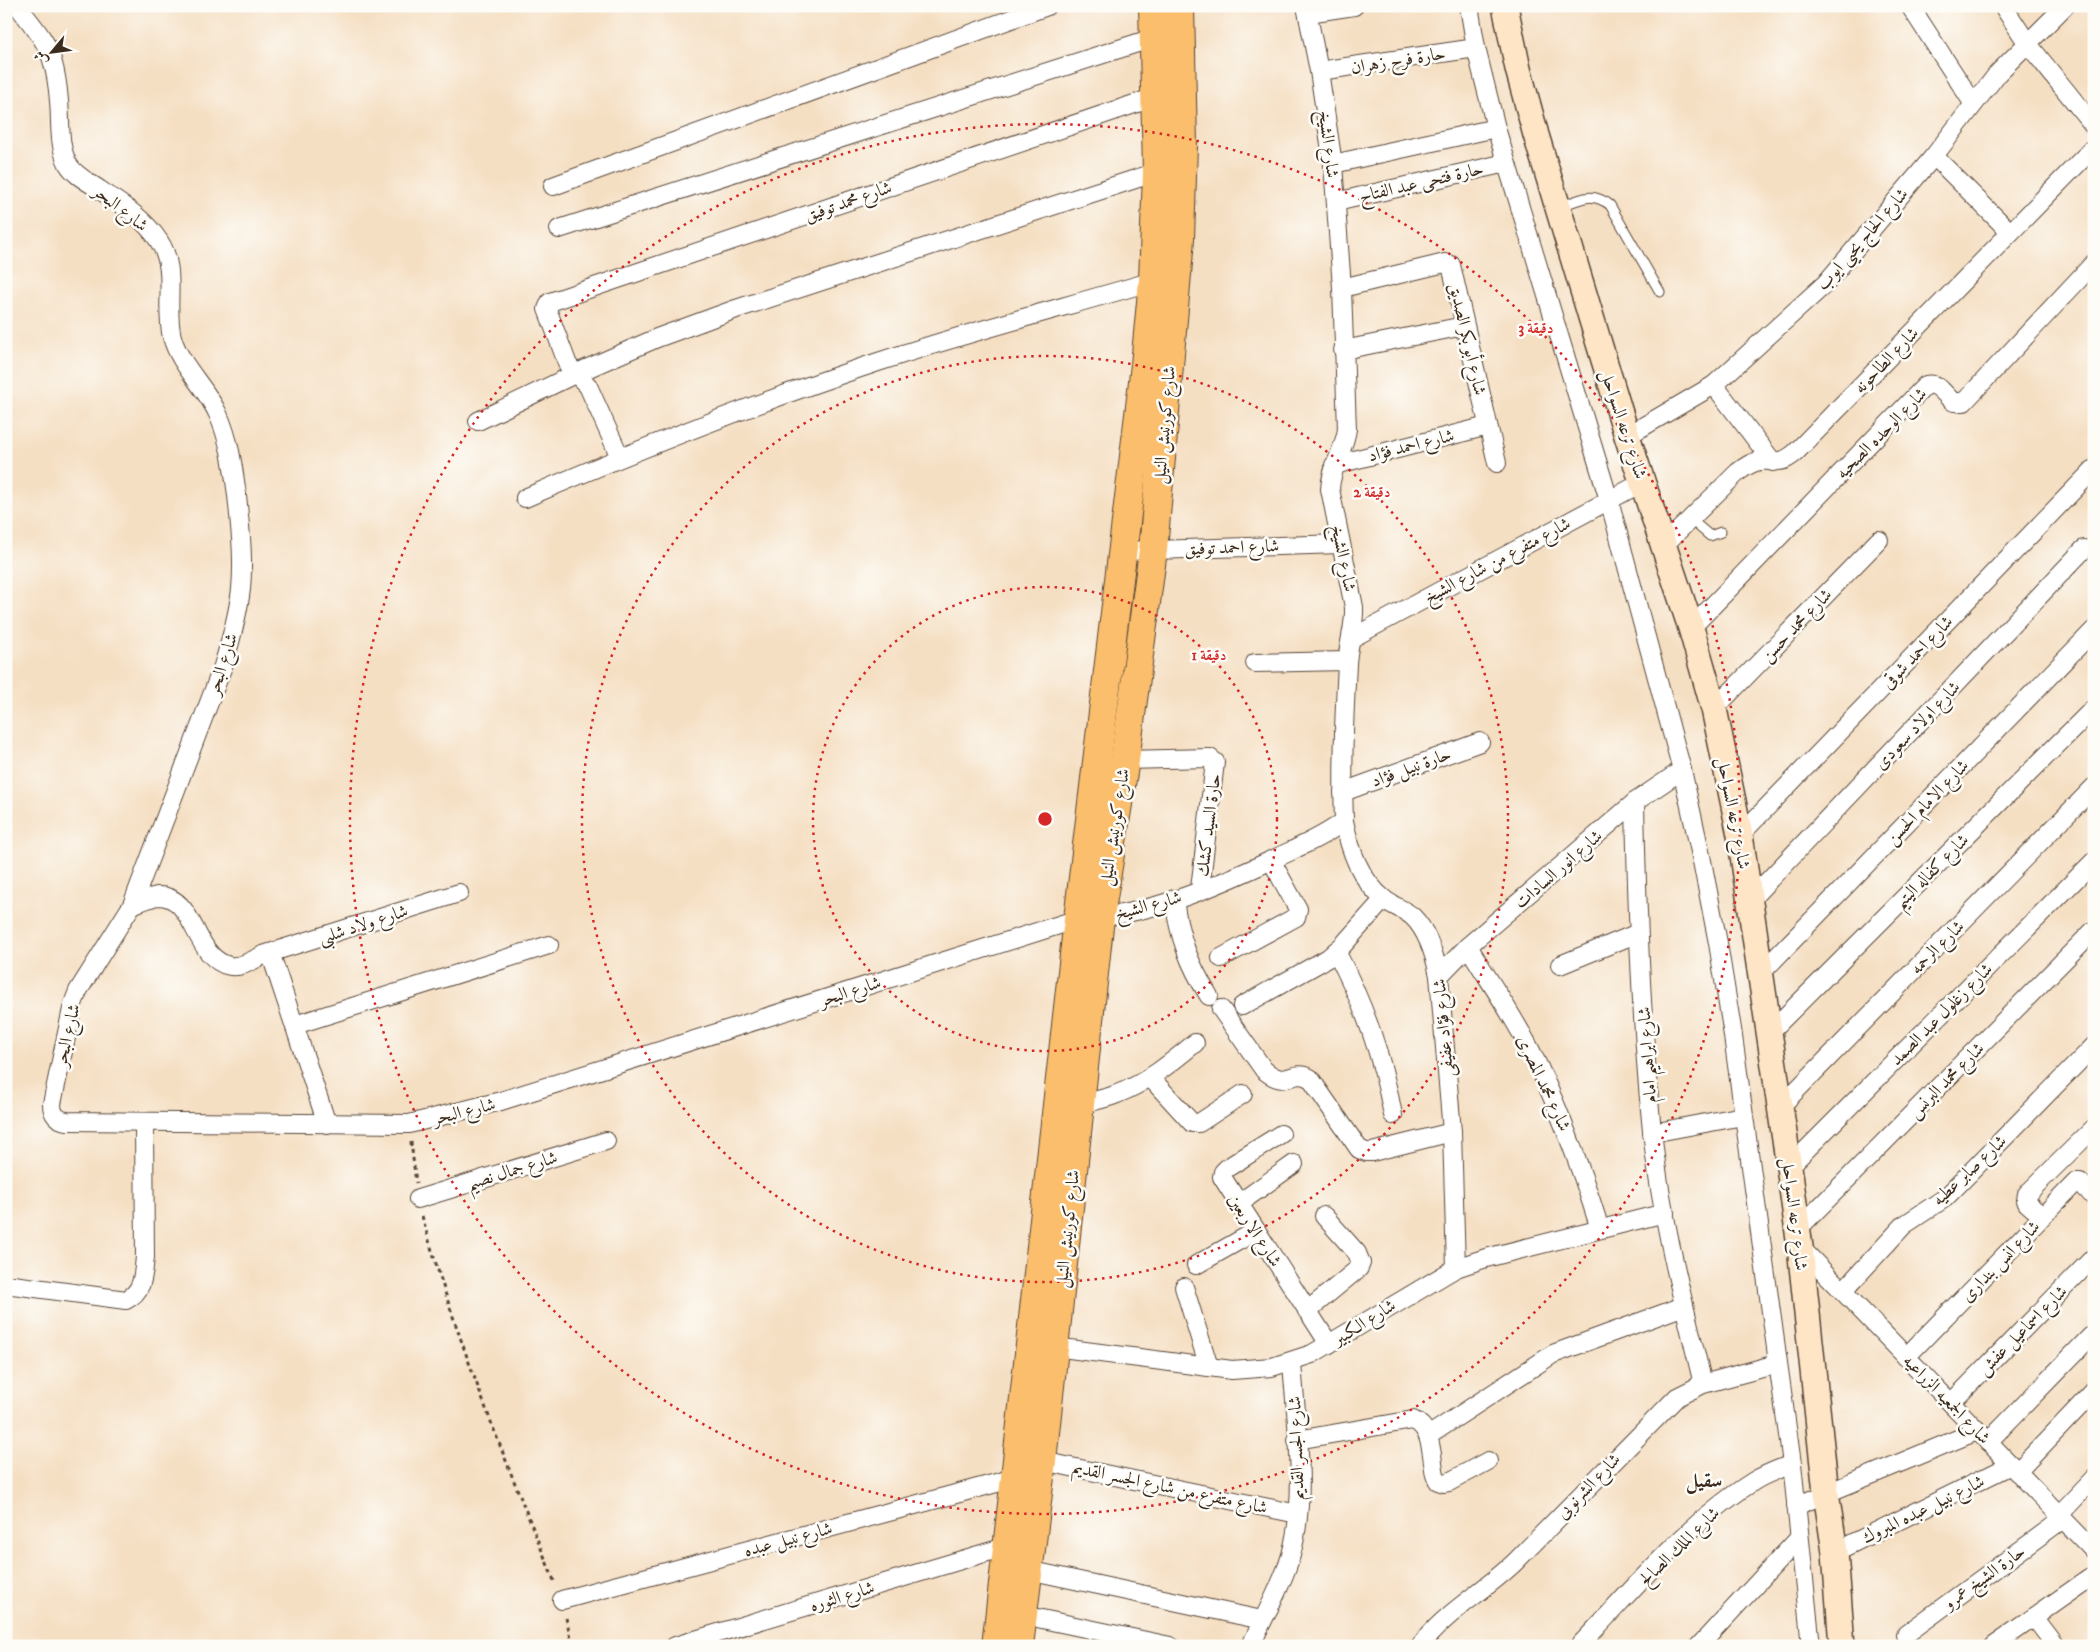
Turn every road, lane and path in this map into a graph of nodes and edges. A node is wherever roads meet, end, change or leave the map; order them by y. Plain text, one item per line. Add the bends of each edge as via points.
1 (18, 6) edge
2 (1047, 6) edge
3 (1152, 6) edge
4 (1180, 6) edge
5 (1354, 6) edge
6 (1469, 6) edge
7 (1505, 6) edge
8 (1910, 6) edge
9 (2003, 6) edge
10 (2065, 6) edge
11 (1307, 10) edge
12 (1153, 38) junction
13 (2028, 44) junction
14 (1476, 48) junction
15 (1320, 72) junction
16 (1155, 97) junction
17 (1974, 103) junction
18 (2094, 126) edge
19 (1496, 128) junction
20 (2094, 146) edge
21 (1934, 156) junction
22 (1506, 163) junction
23 (1333, 164) junction
24 (1156, 172) junction
25 (553, 186) dead end
26 (1336, 202) junction
27 (1558, 208) junction
28 (559, 229) dead end
29 (2010, 232) junction
30 (2094, 263) edge
31 (1153, 281) junction
32 (1342, 288) junction
33 (1660, 292) dead end
34 (1464, 326) junction
35 (1343, 350) junction
36 (577, 373) junction
37 (1714, 385) junction
38 (478, 421) dead end
39 (1488, 426) junction
40 (1627, 436) junction
41 (620, 457) junction
42 (1773, 462) junction
43 (1497, 463) dead end
44 (1334, 465) junction
45 (2094, 469) edge
46 (1643, 482) junction
47 (526, 498) dead end
48 (1609, 500) junction
49 (1690, 519) junction
50 (1720, 532) dead end
51 (1879, 540) dead end
52 (1341, 544) junction
53 (1664, 545) junction
54 (2084, 549) dead end
55 (1153, 550) junction
56 (1124, 551) junction
57 (1691, 628) junction
58 (2094, 630) edge
59 (1352, 638) junction
60 (1347, 661) junction
61 (1255, 663) dead end
62 (2094, 708) edge
63 (1714, 709) junction
64 (1480, 742) dead end
65 (1125, 760) junction
66 (1682, 770) junction
67 (2094, 788) edge
68 (1343, 792) junction
69 (1635, 802) junction
70 (1344, 821) junction
71 (1740, 835) junction
72 (1271, 860) junction
73 (2094, 861) edge
74 (1200, 889) junction
75 (459, 894) dead end
76 (1384, 899) junction
77 (1174, 900) junction
78 (1749, 901) junction
79 (132, 905) junction
80 (1089, 918) junction
81 (2094, 930) edge
82 (1638, 934) junction
83 (549, 945) dead end
84 (1468, 946) junction
85 (1336, 951) junction
86 (268, 955) junction
87 (1221, 958) dead end
88 (1560, 965) dead end
89 (1760, 974) junction
90 (1439, 976) junction
91 (1209, 996) dead end
92 (1242, 1006) dead end
93 (1221, 1010) dead end
94 (295, 1025) junction
95 (1769, 1033) junction
96 (1195, 1043) dead end
97 (2094, 1046) edge
98 (1150, 1077) junction
99 (1243, 1094) dead end
100 (1080, 1105) junction
101 (1780, 1107) junction
102 (1392, 1115) dead end
103 (1743, 1116) junction
104 (144, 1123) junction
105 (327, 1124) junction
106 (409, 1124) junction
107 (2094, 1128) edge
108 (1452, 1132) junction
109 (1652, 1133) junction
110 (1281, 1134) dead end
111 (606, 1141) dead end
112 (1294, 1164) dead end
113 (1789, 1167) junction
114 (2094, 1196) edge
115 (418, 1199) junction
116 (1238, 1204) junction
117 (1665, 1213) junction
118 (1324, 1216) dead end
119 (2043, 1217) junction
120 (1600, 1229) junction
121 (1256, 1231) junction
122 (1799, 1238) junction
123 (1053, 1247) junction
124 (2094, 1257) edge
125 (1196, 1265) dead end
126 (1456, 1268) junction
127 (13, 1285) dead end
128 (1184, 1287) dead end
129 (1843, 1291) junction
130 (1684, 1306) junction
131 (1307, 1310) junction
132 (2094, 1333) edge
133 (1328, 1344) junction
134 (1054, 1347) junction
135 (1906, 1357) junction
136 (1292, 1362) junction
137 (1777, 1364) junction
138 (1209, 1367) junction
139 (1703, 1384) junction
140 (2094, 1391) edge
141 (1950, 1402) junction
142 (1428, 1436) junction
143 (1983, 1436) junction
144 (1297, 1440) junction
145 (1488, 1460) dead end
146 (1042, 1461) junction
147 (1792, 1464) junction
148 (2014, 1468) junction
149 (1015, 1478) junction
150 (2094, 1478) edge
151 (1826, 1493) junction
152 (1796, 1506) junction
153 (1298, 1514) junction
154 (2061, 1517) junction
155 (1799, 1538) junction
156 (1008, 1546) junction
157 (2094, 1551) edge
158 (1835, 1552) junction
159 (1028, 1570) junction
160 (2094, 1575) edge
161 (562, 1600) junction
162 (1023, 1616) junction
163 (2034, 1617) junction
164 (1262, 1620) junction
165 (1904, 1635) dead end
166 (1811, 1639) edge
167 (573, 1646) edge
168 (675, 1646) edge
169 (996, 1646) edge
170 (1019, 1646) edge
171 (1170, 1646) edge
172 (1252, 1646) edge
173 (1420, 1646) edge
174 (1580, 1646) edge
175 (1699, 1646) edge
176 (1798, 1646) edge
177 (1842, 1646) edge
178 (1993, 1646) edge
179 (2056, 1646) edge

1 - 79 street, شارع البحر via 43,39 53,61 63,148 69,166 77,175 135,214 150,227 161,244 169,262 170,322 177,350 217,411 232,454 242,549 241,588 234,628 223,666
2 - 25 street
3 - 12 main road, شارع كورنيش النيل
4 - 55 main road, شارع كورنيش النيل via 1183,117 1180,239
5 - 11 street
6 - 14 street, شارع ترعه السواحل
7 - 27 main road, شارع ترعه السواحل via 1518,70
8 - 17 street
9 - 13 street
10 - 13 street, شارع الحاج يحيى ايوب
11 - 15 street, شارع الشيخ
12 - 16 main road, شارع كورنيش النيل
12 - 28 street
13 - 17 street, شارع الحاج يحيى ايوب via 1998,73
13 - 18 street
14 - 15 street, حارة فرح زهران
14 - 19 street, شارع ترعه السواحل
15 - 23 street, شارع الشيخ
16 - 24 main road, شارع كورنيش النيل
16 - 36 street, شارع محمد توفيق via 552,301 547,309 568,365
17 - 21 street, شارع الحاج يحيى ايوب
19 - 22 street, شارع ترعه السواحل
19 - 23 street
20 - 29 street, شارع الطاحونه
21 - 29 street
21 - 37 street, شارع الحاج يحيى ايوب via 1825,284
22 - 26 street, حارة فتحى عبد الفتاح
22 - 48 street, شارع ترعه السواحل
23 - 26 street, شارع الشيخ
24 - 31 main road, شارع كورنيش النيل
24 - 36 street via 736,309 657,338
26 - 32 street, شارع الشيخ
27 - 33 lane via 1592,196 1610,205
27 - 40 main road, شارع ترعه السواحل
29 - 42 street, شارع الطاحونه via 1795,453 1786,461
30 - 57 street, شارع الوحده الصحيه via 1964,402 1954,402 1938,386 1926,385
31 - 41 street via 878,362
31 - 56 main road, شارع كورنيش النيل
32 - 34 street, شارع أبو بكر الصديق via 1448,263
32 - 35 street, شارع الشيخ
34 - 35 street
34 - 39 street, شارع أبو بكر الصديق
35 - 44 street, شارع الشيخ via 1348,429
36 - 38 street
36 - 41 street via 588,386
37 - 40 street, شارع الحاج يحيى ايوب
37 - 42 street
39 - 43 street, شارع أبو بكر الصديق
39 - 44 street, شارع احمد فؤاد
40 - 46 main road, شارع ترعه السواحل
41 - 47 street
42 - 49 street, شارع الطاحونه via 1760,461 1748,465
44 - 52 street, شارع الشيخ via 1330,488
45 - 71 street, شارع احمد شوقى
46 - 48 street, شارع متفرع من شارع الشيخ
46 - 53 main road, شارع ترعه السواحل
48 - 59 street, شارع متفرع من شارع الشيخ
48 - 66 street, شارع ترعه السواحل
49 - 50 lane via 1710,536
49 - 53 street, شارع الطاحونه
51 - 63 street, شارع محمد حسن
52 - 55 street, شارع احمد توفيق
52 - 59 street, شارع الشيخ via 1354,607
53 - 57 main road, شارع ترعه السواحل
54 - 78 street, شارع اولاد سعودى
55 - 56 street, شارع احمد توفيق
55 - 65 main road, شارع كورنيش النيل
56 - 80 main road, شارع كورنيش النيل
57 - 63 main road, شارع ترعه السواحل
58 - 89 street, شارع الامام الحسن
59 - 60 street, شارع الشيخ
60 - 61 street
60 - 68 street, شارع الشيخ
62 - 95 street, شارع كفاله اليتيم
63 - 71 main road, شارع ترعه السواحل
64 - 68 street, حارة نبيل فؤاد
65 - 74 street, حارة السيد كشك via 1210,758 1215,762
65 - 80 main road, شارع كورنيش النيل
66 - 69 street, شارع انور السادات
66 - 103 street, شارع ترعه السواحل via 1718,943
67 - 101 street, شارع الرحمه
68 - 70 street, شارع الشيخ
69 - 82 street, شارع ابراهيم امام
69 - 84 street, شارع انور السادات
70 - 72 street, شارع الشيخ via 1334,830
70 - 76 street, شارع فؤاد عفيفى via 1355,859
71 - 78 main road, شارع ترعه السواحل
72 - 74 street, شارع الشيخ
72 - 87 street via 1298,910 1296,917
73 - 113 street, شارع زغلول عبد الصمد
74 - 77 street, شارع الشيخ
75 - 86 street, شارع ولاد شلبى
76 - 85 street
76 - 90 street, شارع فؤاد عفيفى via 1413,917 1418,924 1430,945
77 - 80 street, شارع الشيخ via 1136,912
77 - 91 street via 1185,950
78 - 89 main road, شارع ترعه السواحل
79 - 86 street, شارع ولاد شلبى via 156,896 175,901 184,910 210,956 231,966
79 - 104 street, شارع البحر via 78,991 52,1111 67,1121
80 - 100 main road, شارع كورنيش النيل
80 - 106 street, شارع البحر via 501,1101
80 - 123 main road, شارع كورنيش النيل
81 - 122 street, شارع محمد البرنس
82 - 88 street
82 - 109 street, شارع ابراهيم امام
83 - 94 street
84 - 90 street, شارع انور السادات
84 - 120 street, شارع محمد المصرى via 1530,1049 1558,1108
85 - 92 street via 1319,964
85 - 102 street via 1378,1047
86 - 94 street via 273,961
89 - 95 main road, شارع ترعه السواحل
90 - 108 street, شارع فؤاد عفيفى
93 - 108 street via 1272,1077 1284,1080 1304,1075 1310,1078 1360,1149 1372,1152
94 - 105 street
95 - 101 main road, شارع ترعه السواحل
96 - 98 street
97 - 129 street, شارع صابر عطيه via 1954,1190 1904,1225
98 - 99 street via 1192,1123 1199,1123
98 - 100 street via 1117,1094
100 - 123 main road, شارع كورنيش النيل
101 - 113 main road, شارع ترعه السواحل
103 - 109 street
103 - 137 street, شارع ترعه السواحل
104 - 105 street, شارع البحر
104 - 127 street via 145,1257 140,1289 126,1300
105 - 106 street, شارع البحر
106 - 115 path
107 - 119 street via 2027,1194 2027,1203
108 - 126 street, شارع فؤاد عفيفى
109 - 117 street, شارع ابراهيم امام
110 - 116 street, شارع الاربعين via 1223,1172 1224,1182
111 - 115 street, شارع جمال نصيم
112 - 116 street
113 - 122 main road, شارع ترعه السواحل
114 - 119 street, شارع انس بندارى via 2076,1182
115 - 161 path via 437,1268 484,1405
116 - 121 street, شارع الاربعين
117 - 120 street, شارع الكبير
117 - 130 street, شارع ابراهيم امام
118 - 131 street via 1357,1253 1361,1263
119 - 135 street, شارع انس بندارى
120 - 126 street, شارع الكبير
121 - 125 street
121 - 131 street, شارع الاربعين
122 - 129 street, شارع الجمعيه الزراعيه
122 - 151 main road, شارع ترعه السواحل
123 - 134 main road, شارع كورنيش النيل
123 - 149 main road, شارع كورنيش النيل
124 - 141 street, شارع اسماعيل عفش
126 - 133 street, شارع الكبير
128 - 138 street
129 - 135 street, شارع الجمعيه الزراعيه
130 - 139 street, شارع ابراهيم امام
130 - 142 street via 1553,1354
131 - 133 street, شارع الاربعين
132 - 143 street
133 - 136 street, شارع الكبير
134 - 138 street, شارع الكبير
134 - 146 main road, شارع كورنيش النيل
135 - 141 street, شارع الجمعيه الزراعيه
136 - 138 street, شارع الكبير via 1252,1370
136 - 144 street, شارع الجسر القديم
137 - 139 street, شارع الشرنوبى
137 - 147 street, شارع ترعه السواحل
139 - 173 street, شارع الشرنوبى via 1671,1402 1515,1562 1440,1624
140 - 148 street
141 - 143 street, شارع الجمعيه الزراعيه
142 - 144 street via 1422,1423 1413,1420
142 - 145 street via 1434,1476 1438,1481 1449,1482
143 - 148 street, شارع الجمعيه الزراعيه
143 - 151 street
144 - 153 street, شارع الجسر القديم
146 - 153 street, شارع متفرع من شارع الجسر القديم
146 - 159 main road, شارع كورنيش النيل
147 - 152 street, شارع ترعه السواحل
147 - 174 street, شارع الملك الصالح via 1756,1480 1696,1525
148 - 154 street, شارع الجمعيه الزراعيه
148 - 158 street, شارع نبيل عبده المبروك
149 - 156 main road, شارع كورنيش النيل
149 - 161 street, شارع نبيل عبده
150 - 154 street, حارة الشيخ عمرو
151 - 152 street
151 - 158 main road, شارع ترعه السواحل
152 - 155 street, شارع ترعه السواحل
153 - 164 street, شارع الجسر القديم via 1284,1577
154 - 157 street, شارع الجمعيه الزراعيه
154 - 165 street, حارة الشيخ عمرو
155 - 166 street, شارع ترعه السواحل
155 - 175 street
156 - 168 street, شارع الثوره
156 - 169 main road, شارع كورنيش النيل
158 - 177 main road, شارع ترعه السواحل
159 - 162 main road, شارع كورنيش النيل
159 - 164 street
160 - 163 street
161 - 167 path
162 - 170 main road, شارع كورنيش النيل
162 - 171 street
163 - 178 street
163 - 179 street
164 - 172 street, شارع الجسر القديم
166 - 176 street

